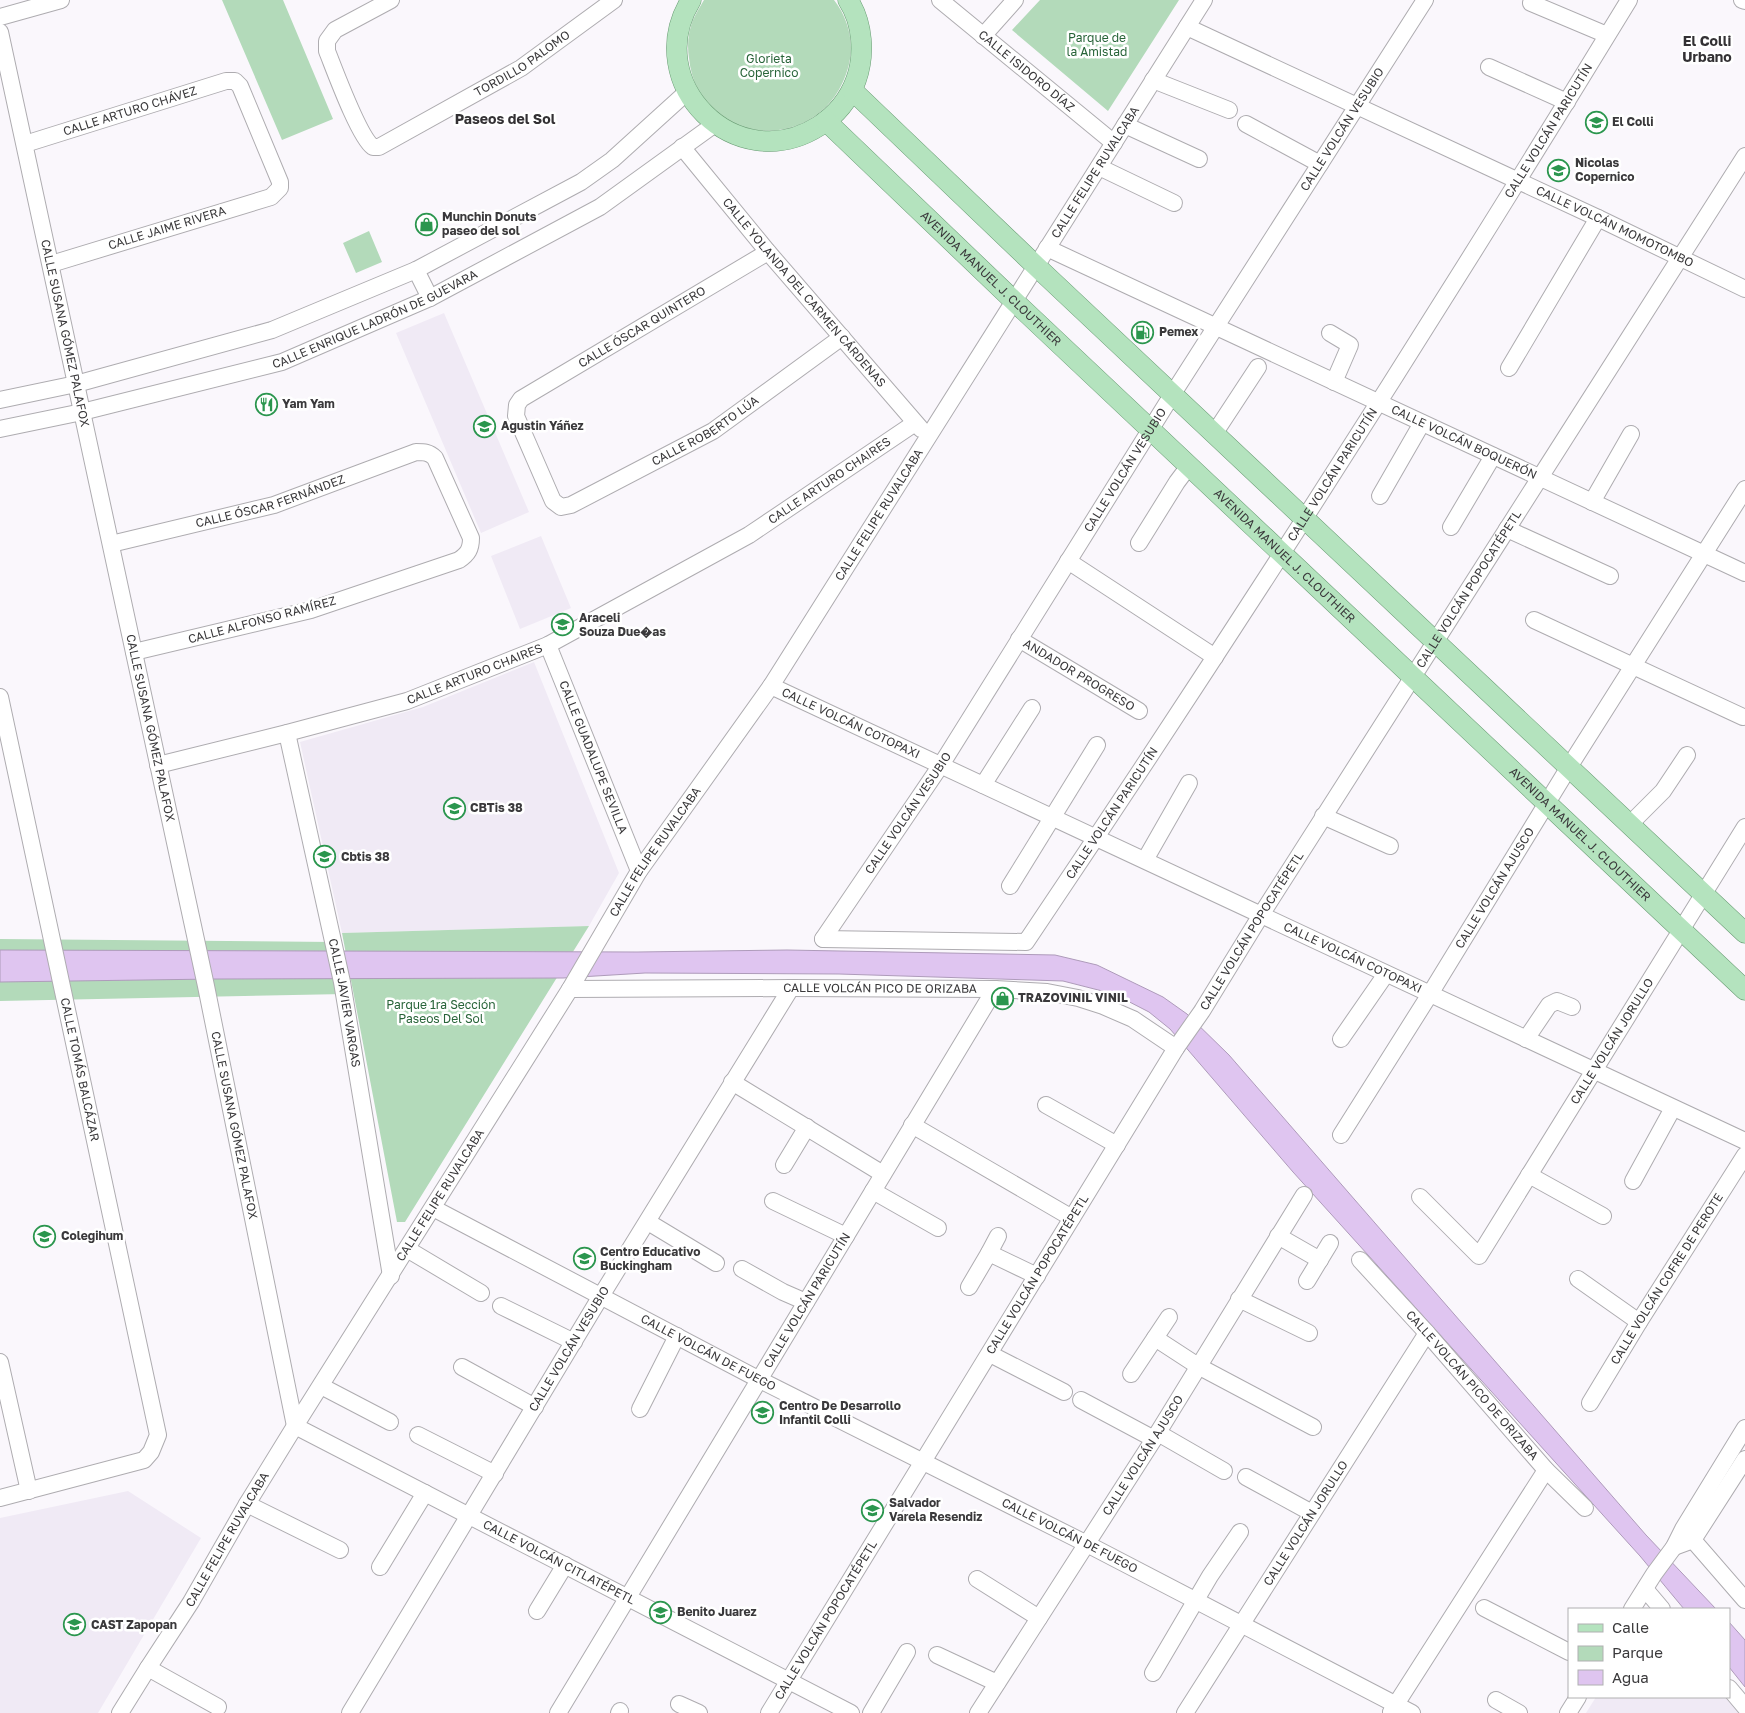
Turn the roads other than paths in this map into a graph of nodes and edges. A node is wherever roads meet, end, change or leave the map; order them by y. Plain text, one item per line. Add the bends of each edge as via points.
1 (60, 0) edge
2 (391, 0) edge
3 (614, 0) edge
4 (848, 0) edge
5 (940, 0) edge
6 (1015, 0) edge
7 (1204, 0) edge
8 (1629, 0) edge
9 (689, 1) edge
10 (1421, 1) edge
11 (1531, 3) dead end
12 (0, 17) edge
13 (1187, 27) junction
14 (0, 32) edge
15 (1607, 35) junction
16 (983, 36) junction
17 (1490, 67) dead end
18 (1153, 80) junction
19 (852, 90) junction
20 (687, 92) junction
21 (1567, 102) junction
22 (1357, 106) junction
23 (1229, 110) dead end
24 (826, 122) junction
25 (715, 124) junction
26 (1246, 124) dead end
27 (1125, 125) junction
28 (1114, 143) junction
29 (25, 144) junction
30 (682, 147) junction
31 (1745, 156) edge
32 (1199, 159) dead end
33 (1320, 164) junction
34 (1099, 167) junction
35 (1519, 182) junction
36 (280, 188) joint
37 (1174, 203) dead end
38 (1598, 218) junction
39 (1047, 248) junction
40 (768, 252) junction
41 (1679, 258) junction
42 (51, 264) junction
43 (1036, 266) junction
44 (416, 270) junction
45 (1745, 289) edge
46 (430, 298) junction
47 (1014, 301) junction
48 (1216, 327) junction
49 (1330, 333) dead end
50 (842, 337) junction
51 (1258, 367) dead end
52 (1508, 368) dead end
53 (1334, 382) junction
54 (76, 384) junction
55 (1172, 395) junction
56 (0, 400) edge
57 (1379, 403) junction
58 (82, 412) junction
59 (916, 422) junction
60 (1422, 423) junction
61 (0, 429) edge
62 (1150, 430) junction
63 (1214, 434) junction
64 (1631, 434) dead end
65 (928, 437) junction
66 (1493, 456) junction
67 (1188, 466) junction
68 (1540, 478) junction
69 (1745, 489) edge
70 (1380, 496) dead end
71 (1592, 502) junction
72 (561, 507) joint
73 (1304, 519) junction
74 (1451, 527) dead end
75 (1507, 529) junction
76 (1140, 543) dead end
77 (111, 544) junction
78 (470, 548) joint
79 (1281, 554) junction
80 (1704, 554) junction
81 (1068, 561) junction
82 (1745, 573) edge
83 (1610, 576) dead end
84 (1534, 620) dead end
85 (1019, 639) junction
86 (1435, 641) junction
87 (548, 645) junction
88 (134, 652) junction
89 (1215, 657) junction
90 (1633, 666) junction
91 (1412, 677) junction
92 (771, 686) junction
93 (0, 697) edge
94 (1032, 708) dead end
95 (1139, 711) dead end
96 (1743, 717) dead end
97 (287, 734) junction
98 (1097, 745) dead end
99 (1687, 755) dead end
100 (158, 765) junction
101 (941, 765) junction
102 (1569, 766) junction
103 (1188, 783) dead end
104 (984, 785) junction
105 (1547, 804) junction
106 (1323, 816) junction
107 (1052, 817) junction
108 (1630, 824) junction
109 (1745, 827) edge
110 (1096, 838) junction
111 (1390, 846) dead end
112 (1144, 860) junction
113 (639, 871) junction
114 (1010, 886) dead end
115 (1703, 894) junction
116 (1260, 915) junction
117 (1681, 930) junction
118 (1745, 933) edge
119 (1026, 942) joint
120 (1386, 974) junction
121 (792, 988) junction
122 (570, 989) junction
123 (994, 989) junction
124 (1745, 990) edge
125 (1430, 994) junction
126 (1572, 1007) dead end
127 (1341, 1039) dead end
128 (1526, 1039) junction
129 (1177, 1046) junction
130 (1595, 1071) junction
131 (732, 1082) junction
132 (1046, 1105) dead end
133 (1673, 1108) junction
134 (912, 1126) junction
135 (807, 1128) junction
136 (1341, 1135) dead end
137 (1745, 1142) edge
138 (1117, 1146) junction
139 (1745, 1156) edge
140 (784, 1165) dead end
141 (883, 1174) junction
142 (1529, 1175) junction
143 (1633, 1180) dead end
144 (873, 1191) junction
145 (1304, 1195) dead end
146 (1420, 1197) dead end
147 (773, 1201) dead end
148 (433, 1208) junction
149 (1603, 1216) dead end
150 (1072, 1218) junction
151 (648, 1222) junction
152 (938, 1228) dead end
153 (846, 1236) junction
154 (998, 1236) dead end
155 (1278, 1236) junction
156 (1330, 1242) dead end
157 (408, 1249) junction
158 (989, 1253) junction
159 (1320, 1260) junction
160 (1360, 1260) dead end
161 (716, 1262) dead end
162 (742, 1269) dead end
163 (391, 1276) junction
164 (1037, 1276) junction
165 (1578, 1279) dead end
166 (1307, 1282) dead end
167 (968, 1287) dead end
168 (481, 1293) dead end
169 (602, 1296) junction
170 (1239, 1299) junction
171 (806, 1302) junction
172 (502, 1306) dead end
173 (1169, 1317) dead end
174 (1639, 1322) junction
175 (1309, 1333) dead end
176 (1427, 1333) junction
177 (676, 1336) junction
178 (1155, 1338) junction
179 (574, 1342) junction
180 (990, 1354) junction
181 (0, 1362) edge
182 (1198, 1366) junction
183 (462, 1367) dead end
184 (1131, 1374) dead end
185 (760, 1380) junction
186 (321, 1386) junction
187 (1064, 1392) dead end
188 (1081, 1400) dead end
189 (1590, 1403) dead end
190 (535, 1407) junction
191 (640, 1409) dead end
192 (390, 1422) dead end
193 (295, 1426) junction
194 (1313, 1427) dead end
195 (1745, 1428) edge
196 (418, 1435) dead end
197 (1156, 1436) junction
198 (1745, 1459) edge
199 (924, 1462) junction
200 (1546, 1470) junction
201 (1224, 1471) dead end
202 (495, 1474) junction
203 (1246, 1477) dead end
204 (29, 1491) junction
205 (425, 1493) junction
206 (0, 1498) edge
207 (247, 1504) junction
208 (1585, 1508) dead end
209 (1312, 1513) junction
210 (470, 1516) junction
211 (1240, 1532) dead end
212 (1688, 1534) junction
213 (1087, 1544) junction
214 (340, 1550) dead end
215 (565, 1565) junction
216 (380, 1567) dead end
217 (977, 1579) dead end
218 (1645, 1589) junction
219 (627, 1598) junction
220 (1195, 1600) junction
221 (1745, 1600) edge
222 (1484, 1608) dead end
223 (1633, 1608) edge
224 (1661, 1608) edge
225 (537, 1611) dead end
226 (1039, 1618) junction
227 (1241, 1624) junction
228 (1568, 1651) edge
229 (907, 1652) dead end
230 (937, 1654) dead end
231 (148, 1668) junction
232 (1152, 1673) dead end
233 (789, 1681) junction
234 (998, 1683) junction
235 (1730, 1689) edge
236 (1577, 1698) edge
237 (1496, 1700) dead end
238 (679, 1704) dead end
239 (218, 1707) dead end
240 (1745, 1708) edge
241 (1393, 1709) edge
242 (120, 1713) edge
243 (350, 1713) edge
244 (558, 1713) edge
245 (699, 1713) edge
246 (769, 1713) edge
247 (851, 1713) edge
248 (871, 1713) edge
249 (978, 1713) edge
250 (1185, 1713) edge
251 (1412, 1713) edge
252 (1519, 1713) edge
253 (1568, 1713) edge

1 - 12 street
2 - 3 street, TORDILLO PALOMO via 335,30 327,41 327,52 351,108 373,147 380,147 521,68
4 - 19 main road via 861,37 860,64
5 - 16 street, CALLE ISIDORO DÍAZ
6 - 16 street
7 - 13 street, CALLE FELIPE RUVALCABA
8 - 15 street, CALLE VOLCÁN PARICUTÍN
9 - 20 main road via 677,37 680,75
10 - 22 street, CALLE VOLCÁN VESUBIO
11 - 15 street
13 - 18 street, CALLE FELIPE RUVALCABA
13 - 22 street, CALLE VOLCÁN MOMOTOMBO
14 - 29 street, CALLE SUSANA GÓMEZ PALAFOX
15 - 21 street, CALLE VOLCÁN PARICUTÍN
16 - 28 street, CALLE ISIDORO DÍAZ
17 - 21 street
18 - 23 street
18 - 27 street, CALLE FELIPE RUVALCABA
19 - 24 main road
19 - 43 main road
20 - 25 main road via 700,111
20 - 44 street via 612,160 586,178
21 - 35 street, CALLE VOLCÁN PARICUTÍN
22 - 33 street, CALLE VOLCÁN VESUBIO
22 - 35 street, CALLE VOLCÁN MOMOTOMBO
24 - 25 main road via 792,139 773,142 735,136
24 - 47 main road, AVENIDA MANUEL J. CLOUTHIER
25 - 30 street, CALLE ENRIQUE LADRÓN DE GUEVARA
26 - 33 street
27 - 28 street, CALLE FELIPE RUVALCABA
27 - 32 street
28 - 34 street, CALLE FELIPE RUVALCABA
29 - 36 street, CALLE ARTURO CHÁVEZ via 226,81 235,81 279,176
29 - 42 street, CALLE SUSANA GÓMEZ PALAFOX
30 - 40 street, CALLE YOLANDA DEL CARMEN CÁRDENAS
30 - 46 street, CALLE ENRIQUE LADRÓN DE GUEVARA via 600,207
31 - 41 street, CALLE VOLCÁN POPOCATÉPETL
33 - 48 street, CALLE VOLCÁN VESUBIO
34 - 37 street
34 - 39 street, CALLE FELIPE RUVALCABA
35 - 38 street, CALLE VOLCÁN MOMOTOMBO
35 - 57 street, CALLE VOLCÁN PARICUTÍN
36 - 42 street, CALLE JAIME RIVERA via 271,197
38 - 41 street, CALLE VOLCÁN MOMOTOMBO
38 - 52 street
39 - 43 street, CALLE FELIPE RUVALCABA
39 - 48 street, CALLE VOLCÁN BOQUERÓN
40 - 50 street, CALLE YOLANDA DEL CARMEN CÁRDENAS
40 - 72 street, CALLE ÓSCAR QUINTERO via 517,405 516,416 553,501
41 - 45 street, CALLE VOLCÁN MOMOTOMBO
41 - 68 street, CALLE VOLCÁN POPOCATÉPETL
42 - 54 street, CALLE SUSANA GÓMEZ PALAFOX
43 - 47 street, CALLE FELIPE RUVALCABA
43 - 55 main road
44 - 46 street
44 - 54 street via 272,330
46 - 58 street, CALLE ENRIQUE LADRÓN DE GUEVARA via 282,362
47 - 62 main road, AVENIDA MANUEL J. CLOUTHIER
47 - 65 street, CALLE FELIPE RUVALCABA
48 - 53 street, CALLE VOLCÁN BOQUERÓN
48 - 55 street, CALLE VOLCÁN VESUBIO
49 - 53 street via 1350,345
50 - 59 street, CALLE YOLANDA DEL CARMEN CÁRDENAS
50 - 72 street, CALLE ROBERTO LÚA via 713,431 571,505
51 - 63 street
53 - 57 street, CALLE VOLCÁN BOQUERÓN
54 - 56 street
54 - 58 street, CALLE SUSANA GÓMEZ PALAFOX
55 - 62 street, CALLE VOLCÁN VESUBIO
55 - 63 main road
57 - 60 street, CALLE VOLCÁN BOQUERÓN
57 - 73 street, CALLE VOLCÁN PARICUTÍN
58 - 61 street, CALLE ENRIQUE LADRÓN DE GUEVARA
58 - 77 street, CALLE SUSANA GÓMEZ PALAFOX
59 - 65 street, CALLE YOLANDA DEL CARMEN CÁRDENAS
59 - 87 street, CALLE ARTURO CHAIRES via 749,535
60 - 66 street, CALLE VOLCÁN BOQUERÓN
60 - 70 street
62 - 67 main road, AVENIDA MANUEL J. CLOUTHIER
62 - 81 street, CALLE VOLCÁN VESUBIO
63 - 73 main road
64 - 71 street
65 - 92 street, CALLE FELIPE RUVALCABA
66 - 68 street, CALLE VOLCÁN BOQUERÓN
66 - 74 street
67 - 76 street
67 - 79 main road, AVENIDA MANUEL J. CLOUTHIER
68 - 71 street, CALLE VOLCÁN BOQUERÓN
68 - 75 street, CALLE VOLCÁN POPOCATÉPETL
69 - 80 street, CALLE VOLCÁN AJUSCO
71 - 80 street, CALLE VOLCÁN BOQUERÓN
73 - 79 street, CALLE VOLCÁN PARICUTÍN
73 - 86 main road
75 - 83 street
75 - 86 street, CALLE VOLCÁN POPOCATÉPETL
77 - 78 street, CALLE ÓSCAR FERNÁNDEZ via 274,505 416,452 427,452 435,458 471,538
77 - 88 street, CALLE SUSANA GÓMEZ PALAFOX
78 - 88 street, CALLE ALFONSO RAMÍREZ via 459,560 311,610
79 - 89 street, CALLE VOLCÁN PARICUTÍN
79 - 91 main road, AVENIDA MANUEL J. CLOUTHIER
80 - 82 street, CALLE VOLCÁN BOQUERÓN
80 - 90 street, CALLE VOLCÁN AJUSCO
81 - 85 street, CALLE VOLCÁN VESUBIO
81 - 89 street
84 - 90 street
85 - 95 street, ANDADOR PROGRESO
85 - 101 street, CALLE VOLCÁN VESUBIO
86 - 91 street, CALLE VOLCÁN POPOCATÉPETL
86 - 102 main road
87 - 97 street, CALLE ARTURO CHAIRES via 407,701
87 - 113 street, CALLE GUADALUPE SEVILLA
88 - 100 street, CALLE SUSANA GÓMEZ PALAFOX
89 - 110 street, CALLE VOLCÁN PARICUTÍN
90 - 96 street
90 - 102 street, CALLE VOLCÁN AJUSCO
91 - 105 main road, AVENIDA MANUEL J. CLOUTHIER
91 - 106 street, CALLE VOLCÁN POPOCATÉPETL
92 - 101 street, CALLE VOLCÁN COTOPAXI
92 - 113 street, CALLE FELIPE RUVALCABA
93 - 204 street, CALLE TOMÁS BALCÁZAR via 158,1435 156,1444 144,1460
94 - 104 street
97 - 100 street, CALLE ARTURO CHAIRES
97 - 163 street, CALLE JAVIER VARGAS via 342,982
98 - 107 street
99 - 108 street via 1663,792
100 - 193 street, CALLE SUSANA GÓMEZ PALAFOX via 206,983
101 - 104 street, CALLE VOLCÁN COTOPAXI
101 - 119 street, CALLE VOLCÁN VESUBIO via 824,939
102 - 105 street, CALLE VOLCÁN AJUSCO
102 - 108 main road
103 - 112 street
104 - 107 street, CALLE VOLCÁN COTOPAXI
105 - 117 main road, AVENIDA MANUEL J. CLOUTHIER
105 - 125 street, CALLE VOLCÁN AJUSCO
106 - 111 street
106 - 116 street, CALLE VOLCÁN POPOCATÉPETL
107 - 110 street, CALLE VOLCÁN COTOPAXI
107 - 114 street
108 - 115 main road
109 - 115 street, CALLE VOLCÁN JORULLO
110 - 112 street, CALLE VOLCÁN COTOPAXI
110 - 119 street, CALLE VOLCÁN PARICUTÍN
112 - 116 street, CALLE VOLCÁN COTOPAXI
113 - 122 street, CALLE FELIPE RUVALCABA
115 - 117 street, CALLE VOLCÁN JORULLO
115 - 118 main road
116 - 120 street, CALLE VOLCÁN COTOPAXI
116 - 129 street, CALLE VOLCÁN POPOCATÉPETL
117 - 124 main road, AVENIDA MANUEL J. CLOUTHIER
117 - 130 street, CALLE VOLCÁN JORULLO
120 - 125 street, CALLE VOLCÁN COTOPAXI
120 - 127 street
121 - 122 street, CALLE VOLCÁN PICO DE ORIZABA
121 - 123 street, CALLE VOLCÁN PICO DE ORIZABA
121 - 131 street, CALLE VOLCÁN VESUBIO
122 - 148 street, CALLE FELIPE RUVALCABA
123 - 129 street, CALLE VOLCÁN PICO DE ORIZABA via 1047,992 1078,998 1133,1019
123 - 134 street, CALLE VOLCÁN PARICUTÍN
125 - 128 street, CALLE VOLCÁN COTOPAXI
125 - 136 street, CALLE VOLCÁN AJUSCO
126 - 128 street via 1557,1002 1549,1005
128 - 130 street, CALLE VOLCÁN COTOPAXI
129 - 138 street, CALLE VOLCÁN POPOCATÉPETL
130 - 133 street, CALLE VOLCÁN COTOPAXI
130 - 142 street, CALLE VOLCÁN JORULLO
131 - 135 street
131 - 151 street, CALLE VOLCÁN VESUBIO
132 - 138 street
133 - 137 street, CALLE VOLCÁN COTOPAXI
133 - 143 street
134 - 141 street, CALLE VOLCÁN PARICUTÍN
134 - 150 street
135 - 140 street
135 - 141 street
138 - 150 street, CALLE VOLCÁN POPOCATÉPETL
139 - 174 street, CALLE VOLCÁN COFRE DE PEROTE
141 - 144 street, CALLE VOLCÁN PARICUTÍN
142 - 146 street, CALLE VOLCÁN JORULLO via 1478,1256
142 - 149 street
144 - 152 street
144 - 153 street, CALLE VOLCÁN PARICUTÍN
145 - 155 street, CALLE VOLCÁN AJUSCO
147 - 153 street
148 - 157 street, CALLE FELIPE RUVALCABA
148 - 169 street, CALLE VOLCÁN DE FUEGO
150 - 164 street, CALLE VOLCÁN POPOCATÉPETL
151 - 161 street
151 - 169 street, CALLE VOLCÁN VESUBIO
153 - 171 street, CALLE VOLCÁN PARICUTÍN
154 - 158 street
155 - 159 street
155 - 170 street, CALLE VOLCÁN AJUSCO
156 - 159 street
157 - 163 street, CALLE FELIPE RUVALCABA
157 - 168 street
158 - 164 street
158 - 167 street
159 - 166 street
160 - 176 street, CALLE VOLCÁN PICO DE ORIZABA
162 - 171 street
163 - 186 street, CALLE FELIPE RUVALCABA
164 - 180 street, CALLE VOLCÁN POPOCATÉPETL
165 - 174 street
169 - 177 street, CALLE VOLCÁN DE FUEGO
169 - 179 street, CALLE VOLCÁN VESUBIO
170 - 175 street
170 - 182 street, CALLE VOLCÁN AJUSCO
171 - 185 street, CALLE VOLCÁN PARICUTÍN
172 - 179 street
173 - 178 street
174 - 189 street, CALLE VOLCÁN COFRE DE PEROTE
176 - 200 street, CALLE VOLCÁN PICO DE ORIZABA
176 - 209 street, CALLE VOLCÁN JORULLO
177 - 185 street, CALLE VOLCÁN DE FUEGO
177 - 191 street
178 - 182 street
178 - 184 street
179 - 190 street, CALLE VOLCÁN VESUBIO
180 - 187 street
180 - 199 street, CALLE VOLCÁN POPOCATÉPETL
181 - 204 street
182 - 194 street
182 - 197 street, CALLE VOLCÁN AJUSCO
183 - 190 street
185 - 199 street, CALLE VOLCÁN DE FUEGO
185 - 219 street, CALLE VOLCÁN PARICUTÍN
186 - 192 street
186 - 193 street, CALLE FELIPE RUVALCABA
188 - 197 street
190 - 202 street, CALLE VOLCÁN VESUBIO
193 - 205 street, CALLE VOLCÁN CITLATÉPETL
193 - 207 street, CALLE FELIPE RUVALCABA
195 - 212 street
196 - 202 street
197 - 201 street
197 - 213 street, CALLE VOLCÁN AJUSCO
198 - 212 street
199 - 213 street, CALLE VOLCÁN DE FUEGO
199 - 233 street, CALLE VOLCÁN POPOCATÉPETL
200 - 208 street, CALLE VOLCÁN PICO DE ORIZABA
200 - 241 street
202 - 210 street, CALLE VOLCÁN VESUBIO
203 - 209 street
204 - 206 street
205 - 210 street, CALLE VOLCÁN CITLATÉPETL
205 - 216 street
207 - 214 street
207 - 231 street, CALLE FELIPE RUVALCABA via 191,1602
209 - 227 street, CALLE VOLCÁN JORULLO
210 - 215 street, CALLE VOLCÁN CITLATÉPETL
210 - 243 street, CALLE VOLCÁN VESUBIO
211 - 220 street
212 - 218 street via 1671,1551
212 - 221 street
213 - 220 street, CALLE VOLCÁN DE FUEGO
213 - 226 street, CALLE VOLCÁN AJUSCO
215 - 219 street, CALLE VOLCÁN CITLATÉPETL
215 - 225 street
217 - 226 street
218 - 223 street
218 - 224 street
219 - 233 street, CALLE VOLCÁN CITLATÉPETL
219 - 244 street, CALLE VOLCÁN PARICUTÍN
220 - 227 street, CALLE VOLCÁN DE FUEGO
220 - 232 street
222 - 228 street
226 - 234 street, CALLE VOLCÁN AJUSCO
227 - 241 street, CALLE VOLCÁN DE FUEGO
227 - 250 street, CALLE VOLCÁN JORULLO
229 - 248 street
230 - 234 street
231 - 239 street
231 - 242 street, CALLE FELIPE RUVALCABA
233 - 246 street, CALLE VOLCÁN POPOCATÉPETL
233 - 247 street, CALLE VOLCÁN CITLATÉPETL
234 - 249 street, CALLE VOLCÁN AJUSCO
235 - 240 street
236 - 253 street
237 - 252 street
238 - 245 street
241 - 251 street, CALLE VOLCÁN DE FUEGO

